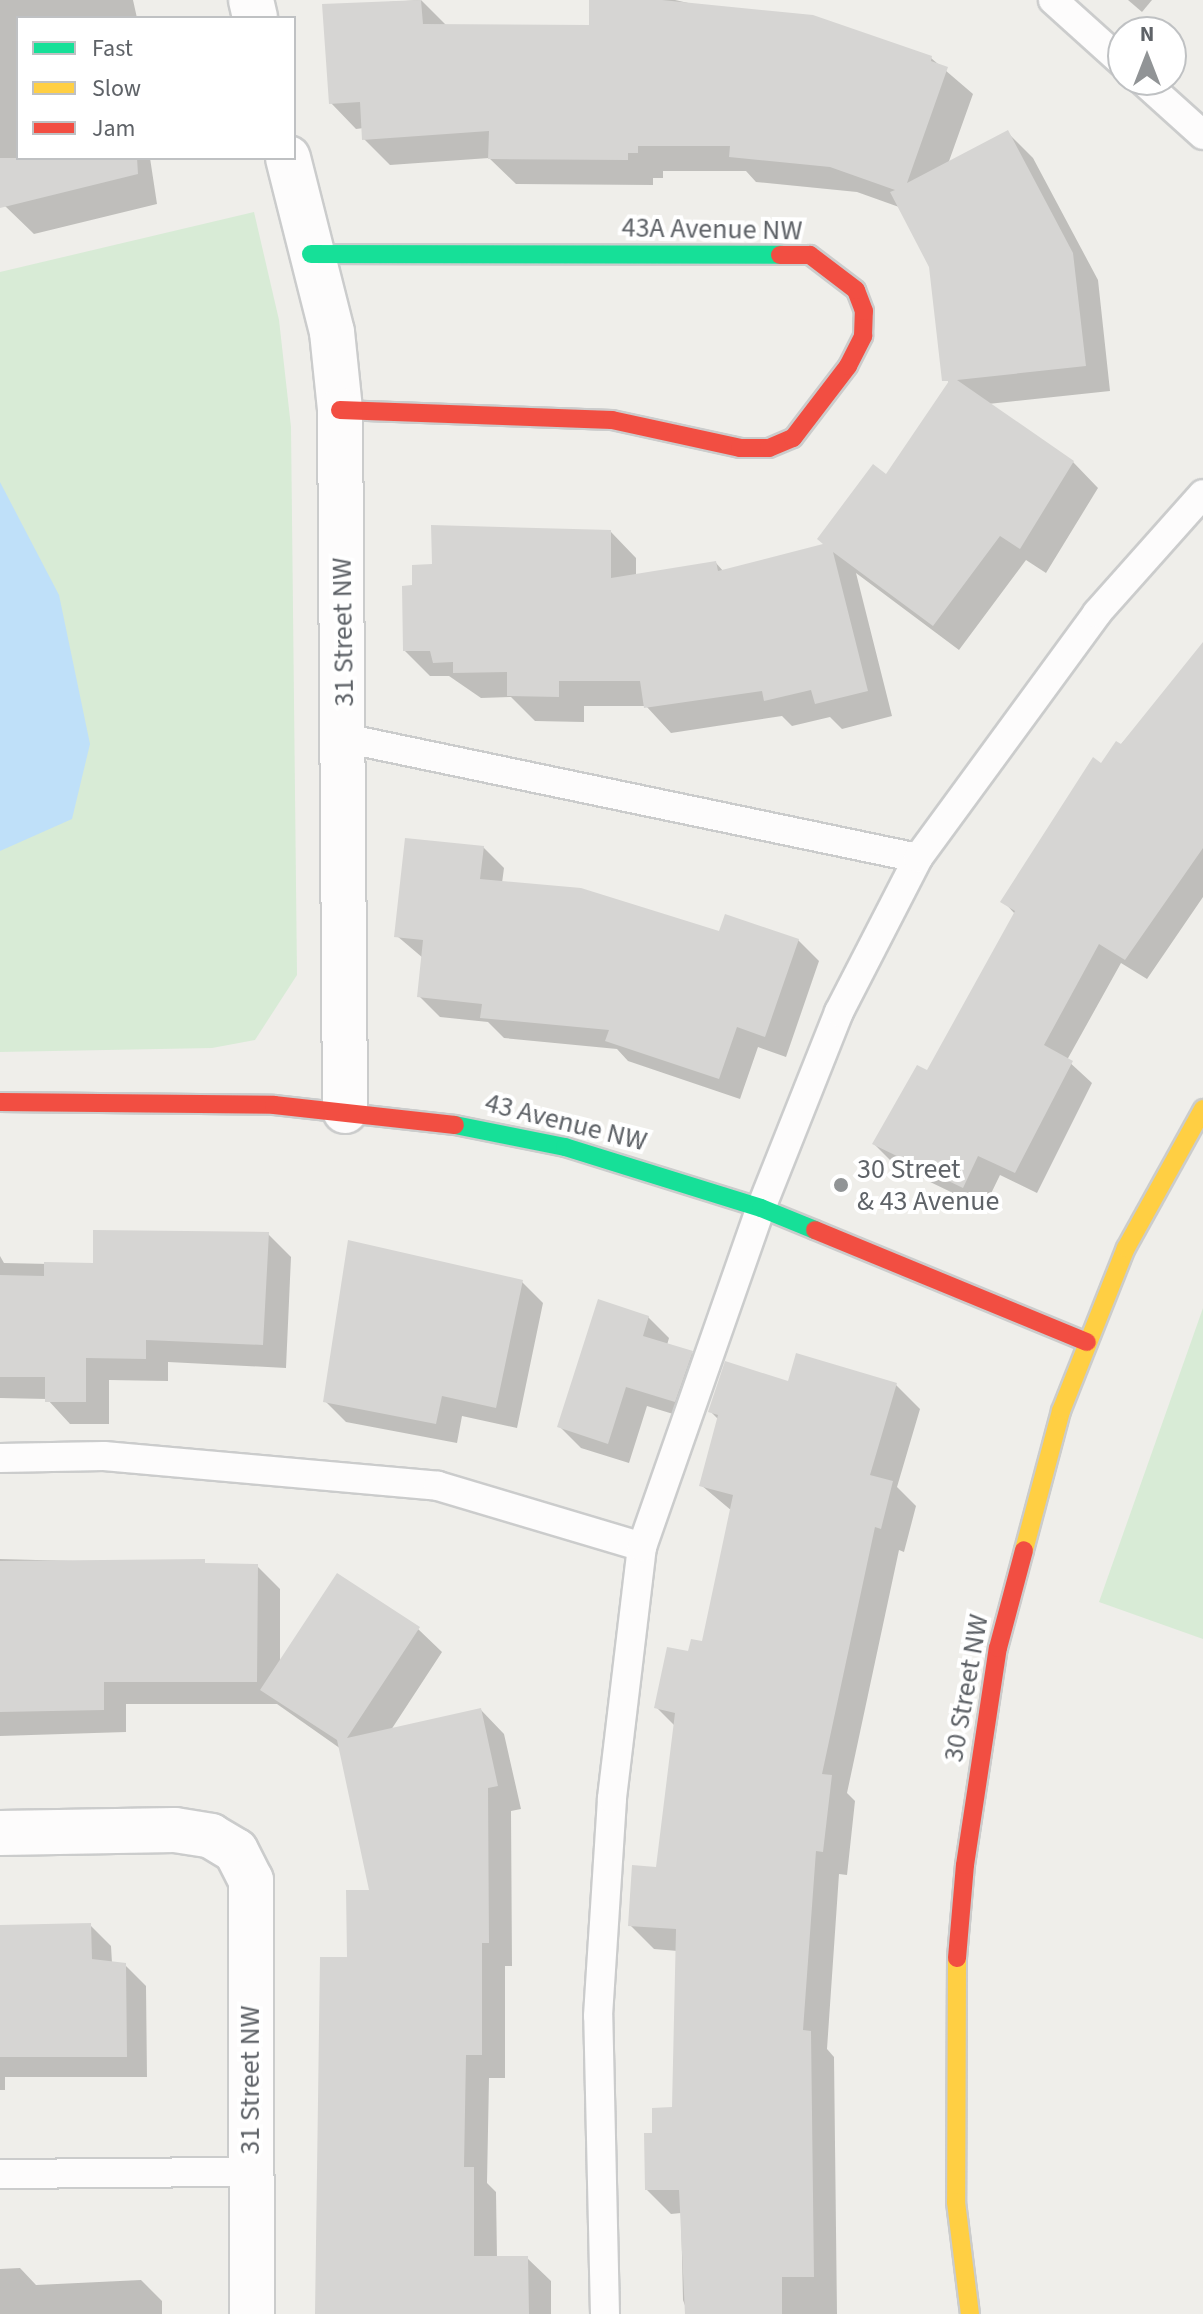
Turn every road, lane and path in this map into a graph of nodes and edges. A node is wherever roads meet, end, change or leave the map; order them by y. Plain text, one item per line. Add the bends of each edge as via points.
1 (1053, 0) edge
2 (1107, 49) edge
3 (1160, 96) edge
4 (1203, 135) edge
5 (288, 160) edge
6 (311, 254) junction
7 (340, 410) junction
8 (1203, 494) edge
9 (344, 738) junction
10 (918, 858) junction
11 (0, 1102) edge
12 (1203, 1109) edge
13 (345, 1111) junction
14 (761, 1208) junction
15 (1087, 1342) junction
16 (0, 1458) edge
17 (642, 1547) junction
18 (0, 1833) edge
19 (251, 2172) junction
20 (0, 2174) edge
21 (252, 2314) edge
22 (605, 2314) edge
23 (970, 2314) edge

1 - 2 lane
3 - 4 lane
5 - 6 street, 31 Street NW
6 - 7 street, 31 Street NW via 332,332
6 - 7 street, 43A Avenue NW via 810,255 856,290 864,311 863,336 848,366 793,438 769,448 740,448 612,420
7 - 9 street, 31 Street NW
8 - 10 lane via 1097,613
9 - 10 lane
9 - 13 street, 31 Street NW
10 - 14 lane via 839,1012
11 - 13 street, 43 Avenue NW via 194,1101
12 - 15 street, 30 Street NW via 1126,1248
13 - 14 street, 43 Avenue NW via 470,1127 565,1147
14 - 15 street, 43 Avenue NW
14 - 17 lane
15 - 23 street, 30 Street NW via 1061,1411 1008,1604 965,1865 953,2068 956,2202
16 - 17 lane via 104,1456 438,1486
17 - 22 lane via 612,1798 598,2016
18 - 19 street, 31 Street NW via 175,1830 211,1836 236,1851 251,1880
19 - 20 lane
19 - 21 street, 31 Street NW

